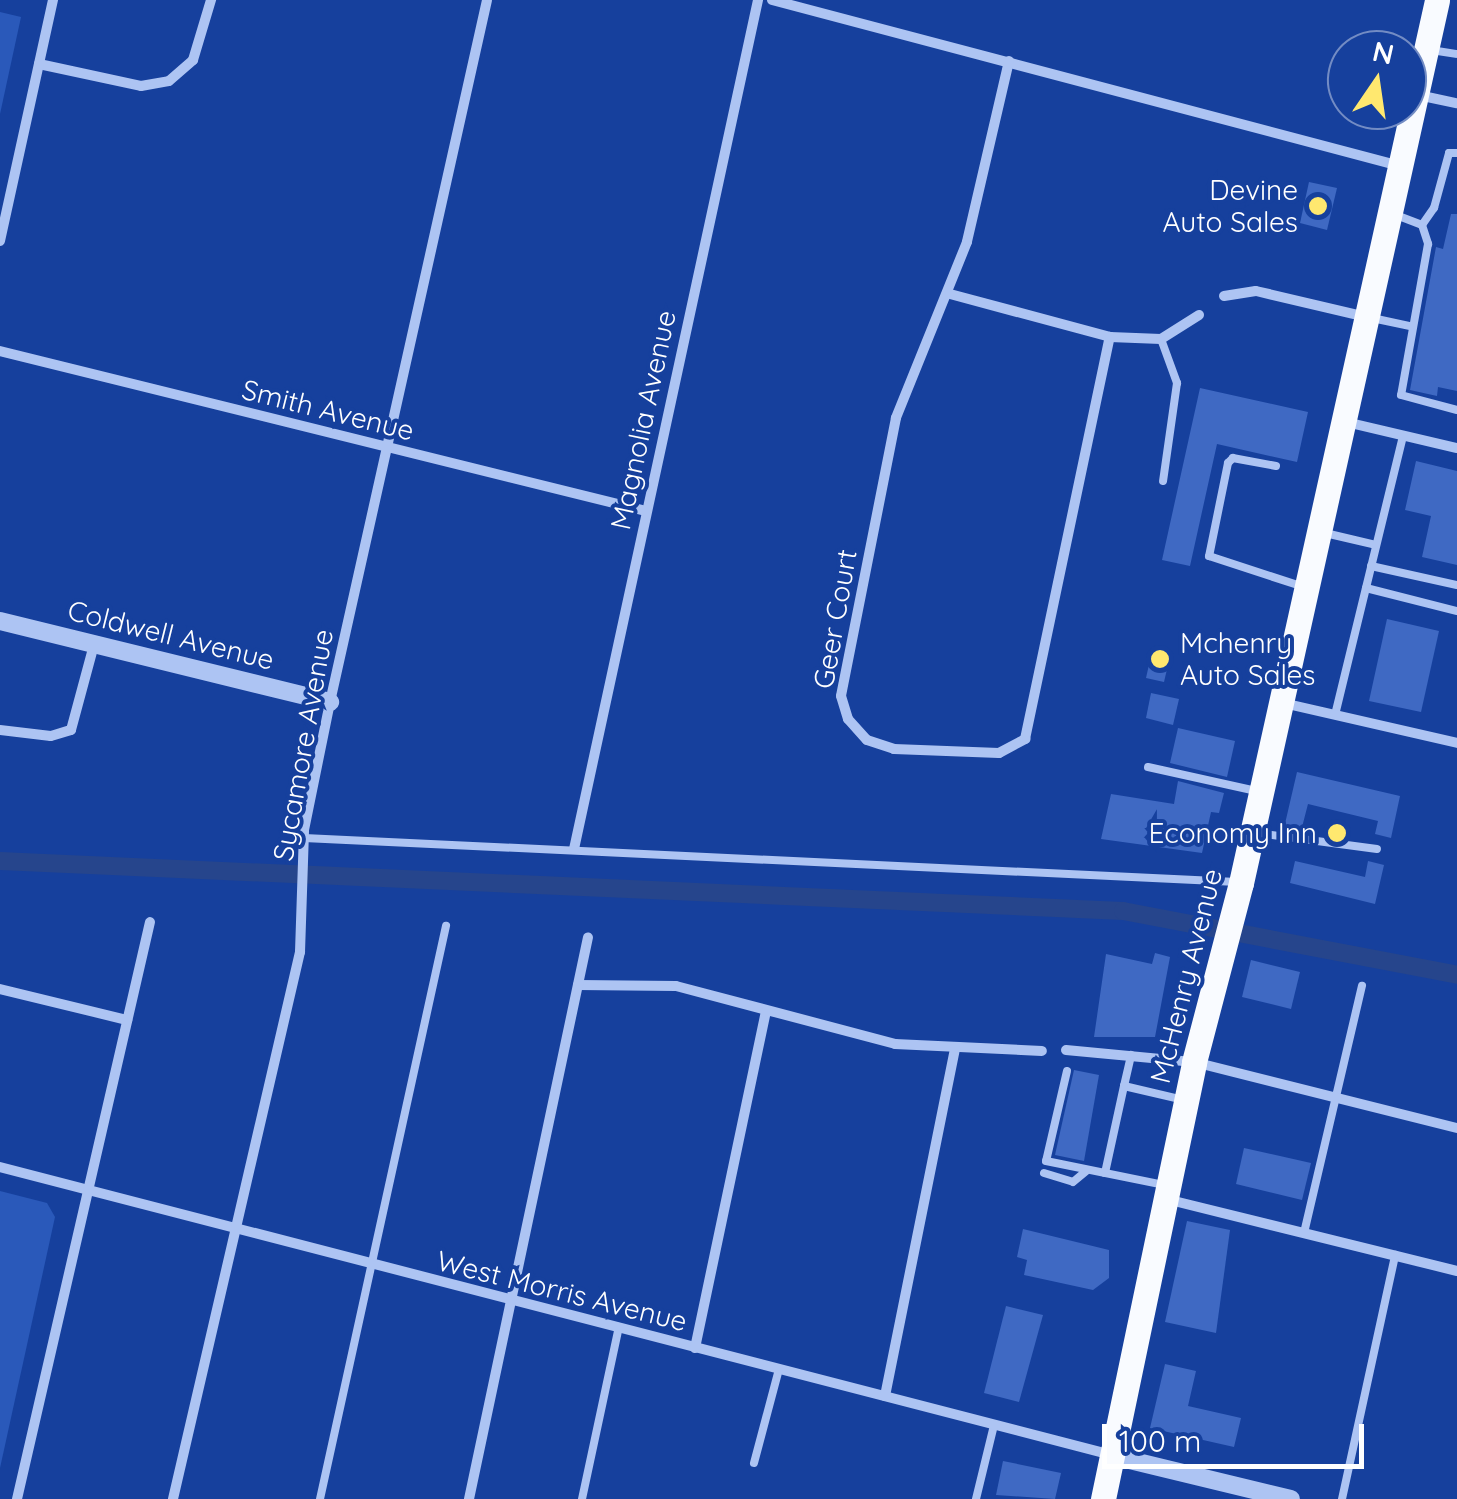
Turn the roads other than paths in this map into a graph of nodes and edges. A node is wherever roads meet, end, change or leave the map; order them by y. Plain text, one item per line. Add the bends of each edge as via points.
1 (53, 0) edge
2 (211, 0) edge
3 (487, 0) edge
4 (758, 0) edge
5 (772, 0) edge
6 (1438, 0) edge
7 (1427, 49) joint
8 (1456, 54) edge
9 (1009, 61) junction
10 (38, 64) junction
11 (1427, 97) edge
12 (1457, 104) edge
13 (1408, 130) edge
14 (1453, 153) edge
15 (1401, 166) junction
16 (1390, 214) junction
17 (1422, 224) junction
18 (0, 241) edge
19 (950, 294) junction
20 (1224, 296) dead end
21 (1199, 315) dead end
22 (1368, 317) junction
23 (1410, 326) junction
24 (1110, 338) junction
25 (1160, 338) junction
26 (0, 351) edge
27 (1457, 410) edge
28 (1345, 422) junction
29 (1402, 435) junction
30 (388, 448) junction
31 (1457, 448) edge
32 (1276, 466) dead end
33 (1163, 481) dead end
34 (646, 511) junction
35 (1321, 532) junction
36 (1376, 545) junction
37 (1371, 566) junction
38 (1457, 585) edge
39 (1308, 588) junction
40 (1366, 588) junction
41 (1457, 611) edge
42 (0, 621) edge
43 (94, 645) junction
44 (330, 702) junction
45 (1282, 703) junction
46 (1335, 715) junction
47 (0, 730) edge
48 (1457, 744) edge
49 (1148, 768) dead end
50 (1262, 792) junction
51 (1253, 832) junction
52 (304, 838) junction
53 (574, 849) junction
54 (1378, 849) dead end
55 (1239, 893) junction
56 (150, 922) dead end
57 (446, 926) dead end
58 (588, 936) dead end
59 (578, 985) junction
60 (1362, 986) dead end
61 (0, 989) edge
62 (766, 1010) junction
63 (127, 1020) junction
64 (955, 1048) junction
65 (1066, 1050) dead end
66 (1042, 1051) dead end
67 (1131, 1055) junction
68 (1194, 1062) junction
69 (1068, 1071) dead end
70 (1124, 1086) junction
71 (1336, 1098) junction
72 (1186, 1100) junction
73 (1457, 1128) edge
74 (0, 1166) edge
75 (1086, 1171) junction
76 (1044, 1173) dead end
77 (1105, 1173) junction
78 (86, 1188) junction
79 (1167, 1192) junction
80 (233, 1228) junction
81 (1304, 1233) junction
82 (1395, 1255) junction
83 (370, 1264) junction
84 (1457, 1271) edge
85 (507, 1301) junction
86 (619, 1327) junction
87 (695, 1348) junction
88 (780, 1369) junction
89 (884, 1396) junction
90 (994, 1424) junction
91 (1112, 1456) junction
92 (754, 1463) dead end
93 (18, 1499) edge
94 (173, 1499) edge
95 (320, 1499) edge
96 (469, 1499) edge
97 (582, 1499) edge
98 (976, 1499) edge
99 (1103, 1499) edge
100 (1291, 1499) edge
101 (1342, 1499) edge

1 - 10 street
2 - 10 street via 193,60 169,81 141,86
3 - 30 street, Sycamore Avenue
4 - 34 street, Magnolia Avenue
5 - 9 street
6 - 7 main road, McHenry Avenue
7 - 8 lane
9 - 15 street
9 - 19 street, Geer Court
10 - 18 street
11 - 12 street
13 - 15 main road, McHenry Avenue
14 - 17 lane
15 - 16 main road, McHenry Avenue
16 - 17 lane
16 - 22 main road, McHenry Avenue
17 - 23 lane via 1428,244
19 - 24 street
19 - 24 street, Geer Court via 896,418 843,680 848,720 878,746 999,753 1025,739
20 - 22 street via 1256,290
21 - 25 street
22 - 23 lane
22 - 28 main road, McHenry Avenue
23 - 27 lane via 1401,395
24 - 25 street
25 - 33 lane via 1177,384
26 - 30 street, Smith Avenue
28 - 29 street
28 - 35 main road, McHenry Avenue
29 - 31 street
29 - 36 lane
30 - 34 street, Smith Avenue
30 - 44 street, Sycamore Avenue
32 - 39 lane via 1233,458 1228,463 1209,556
34 - 53 street, Magnolia Avenue
35 - 36 lane
35 - 39 main road, McHenry Avenue
36 - 37 lane
37 - 38 lane
37 - 40 lane
39 - 45 main road, McHenry Avenue
40 - 41 lane
40 - 46 lane
42 - 43 street, Coldwell Avenue
43 - 44 street, Coldwell Avenue
43 - 47 street via 71,730 52,736
44 - 52 street, Sycamore Avenue
45 - 46 street
45 - 50 main road, McHenry Avenue
46 - 48 street
49 - 50 lane
50 - 51 main road, McHenry Avenue
51 - 54 lane
51 - 55 main road, McHenry Avenue
52 - 53 lane
52 - 80 street, Sycamore Avenue via 300,952
53 - 55 lane
55 - 68 main road, McHenry Avenue
56 - 63 street
57 - 83 lane
58 - 59 street
59 - 62 street via 676,986
59 - 85 street
60 - 71 lane
61 - 63 street
62 - 64 street via 894,1044
62 - 87 street
63 - 78 street
64 - 66 street
64 - 89 street
65 - 67 street
67 - 68 street
67 - 70 lane
68 - 71 street
68 - 72 main road, McHenry Avenue
69 - 75 lane via 1046,1161
70 - 72 lane
70 - 77 lane
71 - 73 street
71 - 81 lane
72 - 79 main road, McHenry Avenue
74 - 78 street, West Morris Avenue
75 - 76 lane via 1073,1182
75 - 77 lane
77 - 79 lane
78 - 80 street, West Morris Avenue
78 - 93 street
79 - 81 street
79 - 91 main road, McHenry Avenue
80 - 83 street, West Morris Avenue
80 - 94 street, Sycamore Avenue
81 - 82 street
82 - 84 street
82 - 101 lane
83 - 85 street, West Morris Avenue
83 - 95 lane
85 - 86 street, West Morris Avenue
85 - 96 street
86 - 87 street, West Morris Avenue
86 - 97 lane
87 - 88 street, West Morris Avenue
88 - 89 street, West Morris Avenue
88 - 92 lane
89 - 90 street, West Morris Avenue
90 - 91 street, West Morris Avenue
90 - 98 lane
91 - 99 main road, McHenry Avenue
91 - 100 street

